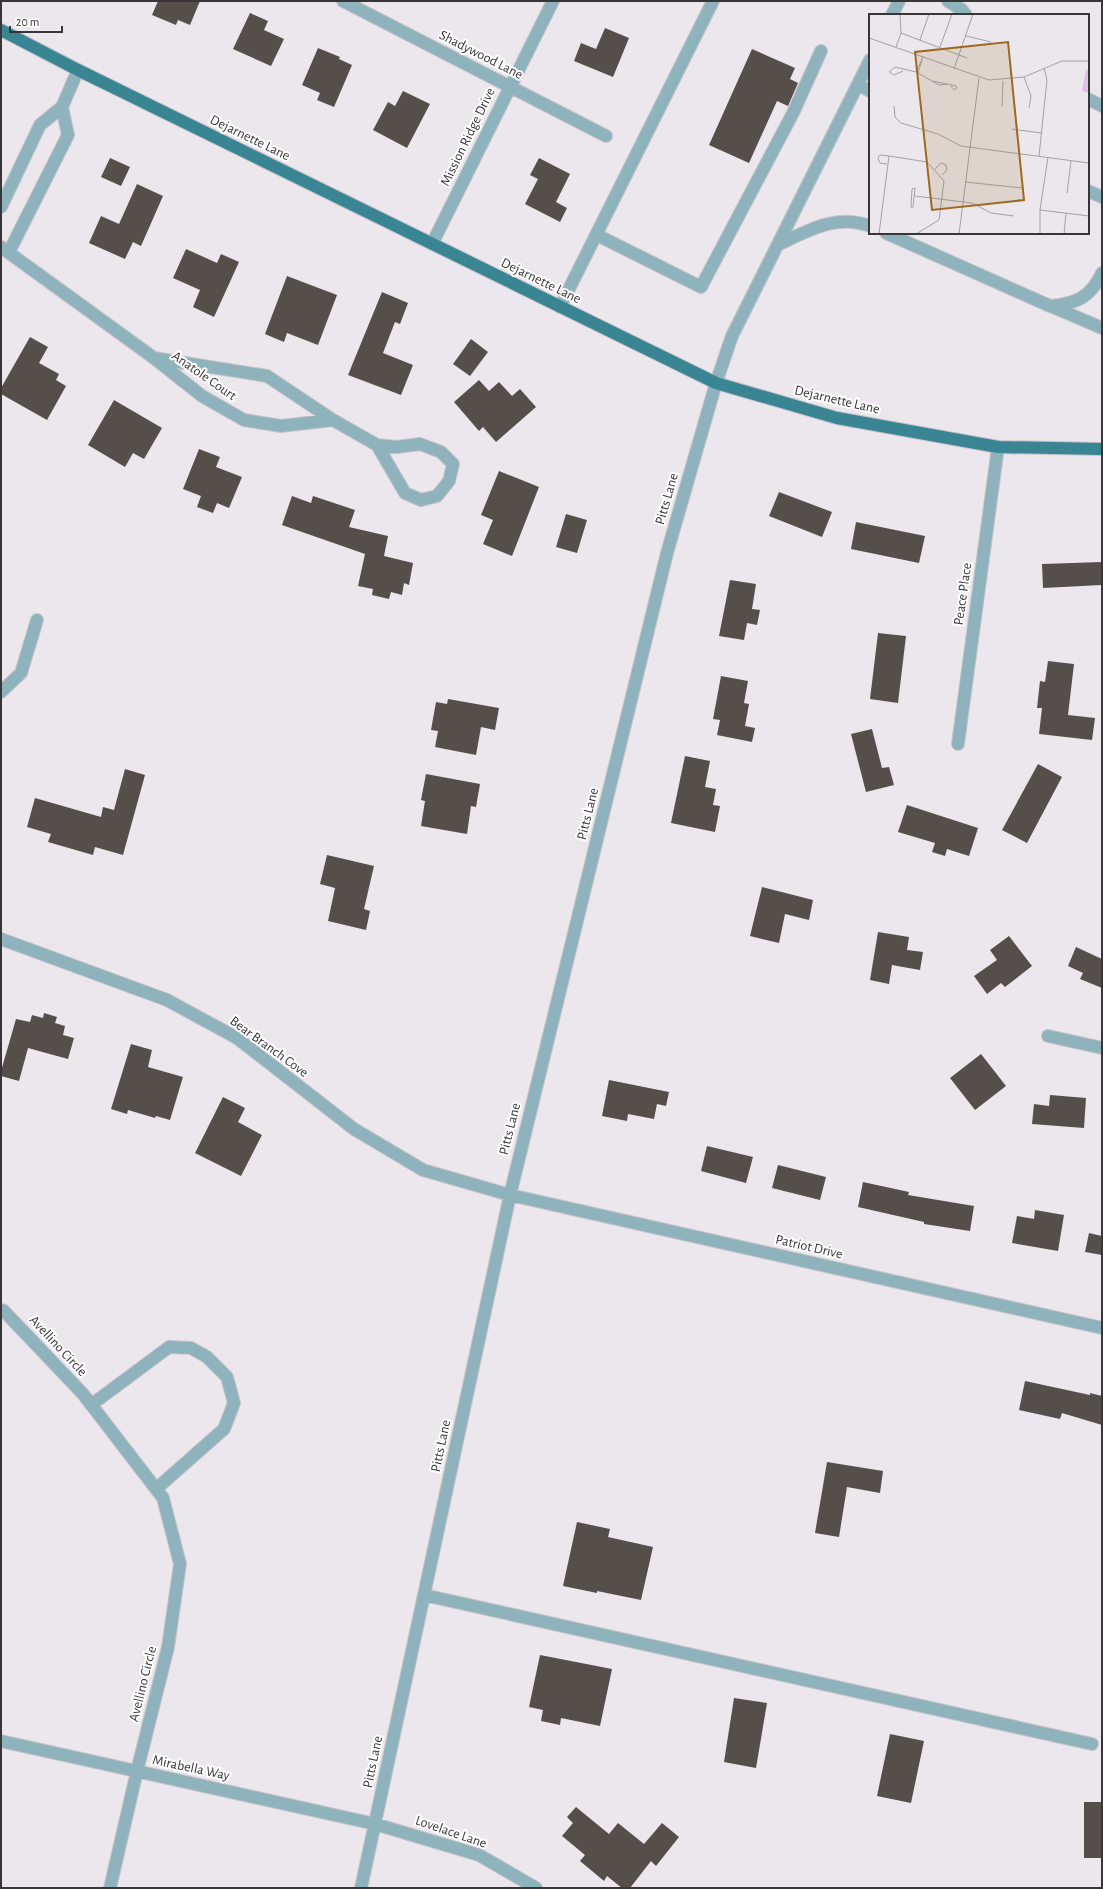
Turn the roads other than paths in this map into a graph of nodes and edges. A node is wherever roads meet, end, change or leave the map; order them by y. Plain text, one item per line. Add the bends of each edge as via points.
1 (343, 1) edge
2 (553, 1) edge
3 (713, 1) edge
4 (899, 1) edge
5 (948, 1) edge
6 (963, 13) edge
7 (892, 14) edge
8 (1, 30) edge
9 (821, 51) dead end
10 (869, 62) edge
11 (78, 70) junction
12 (858, 85) junction
13 (510, 87) junction
14 (869, 90) edge
15 (1089, 100) edge
16 (1102, 106) edge
17 (62, 107) junction
18 (606, 136) dead end
19 (1089, 191) edge
20 (1102, 197) edge
21 (1, 208) edge
22 (869, 226) edge
23 (888, 234) edge
24 (597, 235) junction
25 (432, 244) junction
26 (779, 244) junction
27 (5, 250) edge
28 (1102, 273) edge
29 (1050, 306) junction
30 (560, 307) junction
31 (1102, 328) edge
32 (154, 358) junction
33 (716, 383) junction
34 (333, 420) junction
35 (377, 445) junction
36 (998, 447) junction
37 (1102, 449) edge
38 (37, 620) dead end
39 (1, 692) edge
40 (958, 744) dead end
41 (1, 939) edge
42 (1048, 1036) dead end
43 (1102, 1048) edge
44 (510, 1195) junction
45 (1, 1310) edge
46 (1102, 1328) edge
47 (91, 1405) junction
48 (156, 1489) junction
49 (424, 1595) junction
50 (1, 1741) edge
51 (1092, 1744) dead end
52 (137, 1771) junction
53 (375, 1824) junction
54 (110, 1888) edge
55 (361, 1888) edge
56 (536, 1888) edge

1 - 13 street, Shadywood Lane
2 - 13 street, Mission Ridge Drive
3 - 24 street
4 - 7 street
5 - 6 street
8 - 11 main road, Dejarnette Lane
9 - 24 street via 793,112 701,287
10 - 12 street, Pitts Lane
11 - 17 street
11 - 25 main road, Dejarnette Lane
12 - 14 street
12 - 26 street, Pitts Lane
13 - 18 street, Shadywood Lane
13 - 25 street, Mission Ridge Drive
15 - 16 street
17 - 21 street via 40,125
17 - 27 street via 68,135
19 - 20 street
22 - 26 street via 856,221 820,225
23 - 29 street
24 - 30 street
25 - 30 main road, Dejarnette Lane
26 - 33 street, Pitts Lane via 732,336
27 - 32 street, Anatole Court
28 - 29 street via 1096,285 1084,297 1066,304
29 - 31 street
30 - 33 main road, Dejarnette Lane
32 - 34 street, Anatole Court via 267,376
32 - 34 street, Anatole Court via 202,396 244,420 281,426
33 - 36 main road, Dejarnette Lane via 837,418
33 - 44 street, Pitts Lane via 667,553
34 - 35 street, Anatole Court
35 - 35 street, Anatole Court via 405,493 421,500 437,496 449,481 452,464 441,452 420,444 397,447
36 - 37 main road, Dejarnette Lane
36 - 40 street, Peace Place
38 - 39 street via 21,674
41 - 44 street, Bear Branch Cove via 167,1000 237,1038 354,1129 423,1170
42 - 43 street
44 - 46 street, Patriot Drive
44 - 49 street, Pitts Lane
45 - 47 street, Avellino Circle
47 - 48 street, Avellino Circle
47 - 48 street via 169,1347 191,1348 207,1357 226,1377 234,1403 224,1429
48 - 52 street, Avellino Circle via 162,1498 180,1564 168,1647
49 - 51 street
49 - 53 street, Pitts Lane
50 - 52 street, Mirabella Way
52 - 53 street, Mirabella Way
52 - 54 street, Avellino Circle
53 - 55 street, Pitts Lane
53 - 56 street, Lovelace Lane via 479,1855

